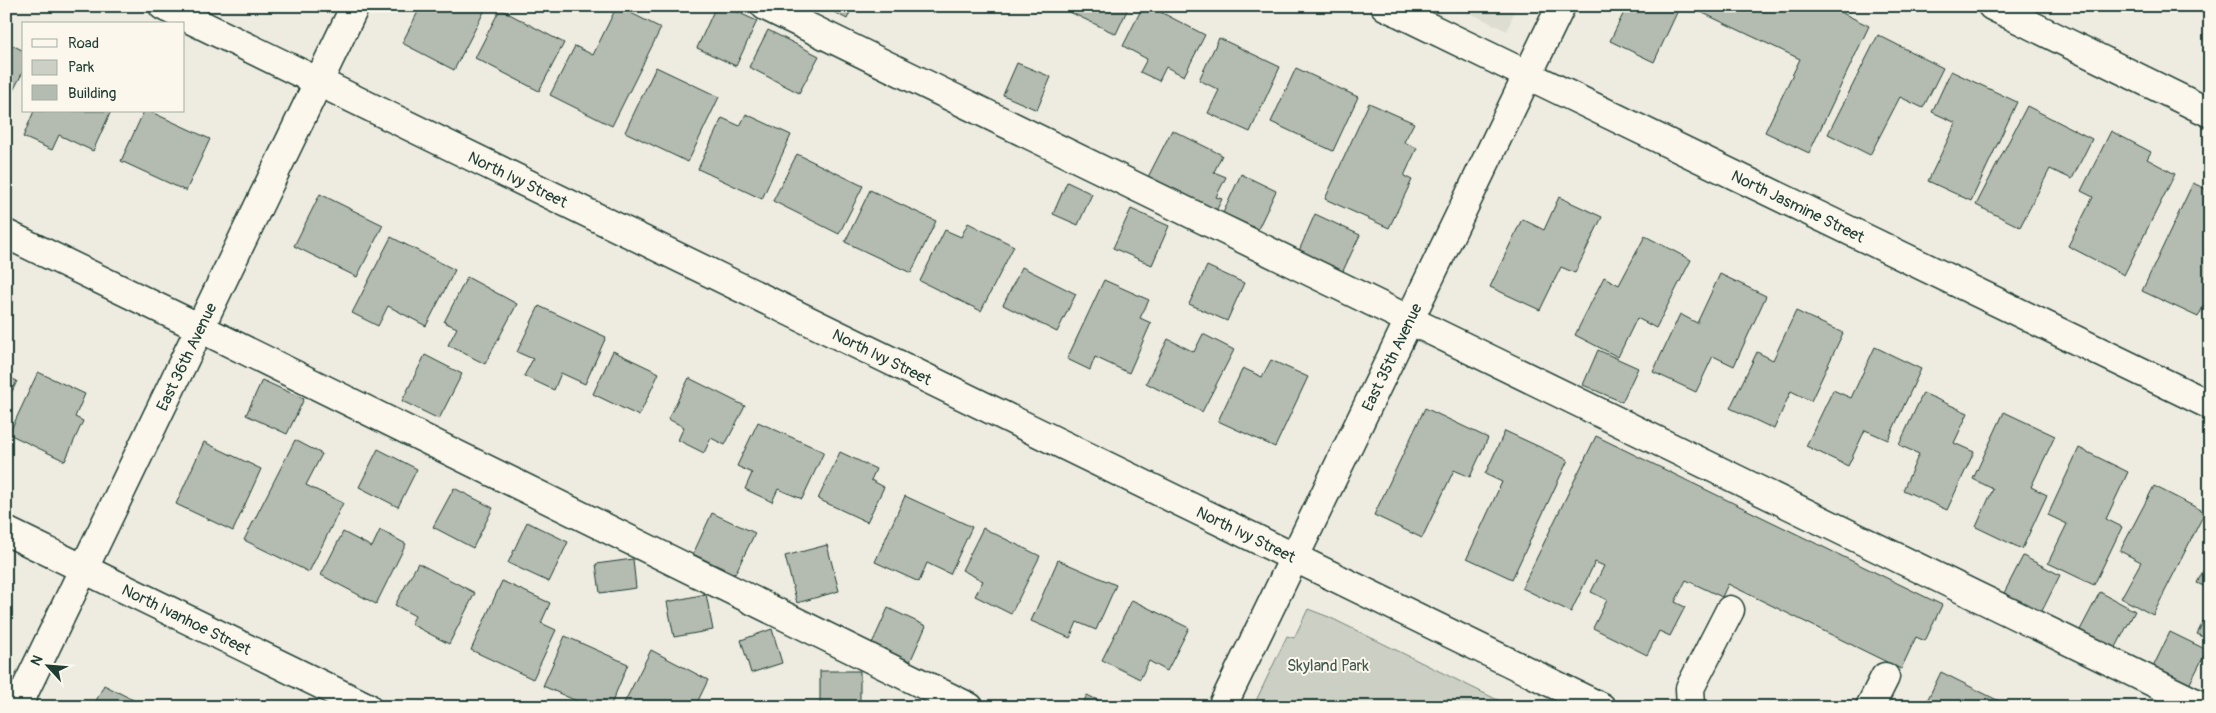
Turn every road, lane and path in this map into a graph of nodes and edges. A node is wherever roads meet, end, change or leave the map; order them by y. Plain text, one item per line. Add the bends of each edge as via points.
1 (163, 6) edge
2 (355, 6) edge
3 (765, 6) edge
4 (1385, 6) edge
5 (1561, 6) edge
6 (1992, 6) edge
7 (1528, 76) junction
8 (319, 82) junction
9 (2210, 113) edge
10 (6, 234) edge
11 (1409, 320) junction
12 (200, 328) junction
13 (2210, 405) edge
14 (6, 531) edge
15 (1295, 558) junction
16 (84, 569) junction
17 (1730, 610) dead end
18 (1885, 677) dead end
19 (17, 707) edge
20 (367, 707) edge
21 (969, 707) edge
22 (1222, 707) edge
23 (1601, 707) edge
24 (1691, 707) edge
25 (1870, 707) edge
26 (2204, 707) edge

1 - 8 street, North Ivy Street
2 - 8 street, East 36th Avenue
3 - 11 street
4 - 7 street, North Jasmine Street
5 - 7 street, East 35th Avenue
6 - 9 street
7 - 11 street, East 35th Avenue
7 - 13 street, North Jasmine Street
8 - 12 street, East 36th Avenue
8 - 15 street, North Ivy Street
10 - 12 street
11 - 15 street, East 35th Avenue
11 - 26 street
12 - 16 street, East 36th Avenue
12 - 21 street
14 - 16 street, North Ivanhoe Street
15 - 22 street, East 35th Avenue
15 - 23 street, North Ivy Street
16 - 19 street, East 36th Avenue
16 - 20 street, North Ivanhoe Street
17 - 24 street via 1690,688
18 - 25 street

